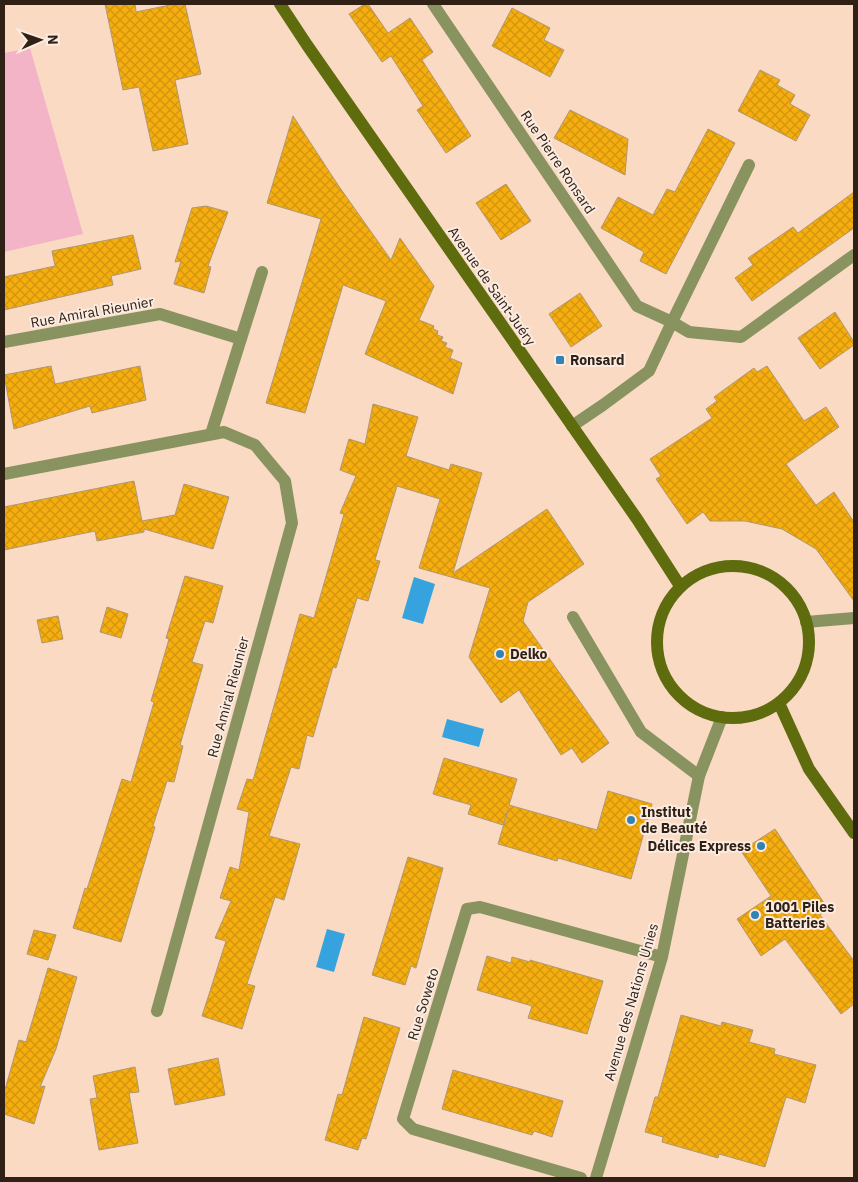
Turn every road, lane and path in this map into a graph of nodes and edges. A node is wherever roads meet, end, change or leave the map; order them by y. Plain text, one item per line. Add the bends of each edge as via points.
1 (280, 4) edge
2 (434, 4) edge
3 (749, 165) dead end
4 (854, 255) edge
5 (262, 272) dead end
6 (672, 322) junction
7 (241, 339) junction
8 (4, 342) edge
9 (572, 426) junction
10 (211, 434) junction
11 (4, 474) edge
12 (680, 586) junction
13 (573, 617) dead end
14 (854, 618) edge
15 (806, 622) junction
16 (779, 703) junction
17 (722, 717) junction
18 (699, 776) junction
19 (854, 833) edge
20 (662, 957) junction
21 (157, 1011) dead end
22 (581, 1178) edge
23 (596, 1178) edge

1 - 9 main road, Avenue de Saint-Juéry
2 - 6 street, Rue Pierre Ronsard via 637,306
3 - 6 street
4 - 6 street, Rue Pierre Ronsard via 741,337 689,332
5 - 7 street
6 - 9 street via 649,371
7 - 8 street, Rue Amiral Rieunier via 160,314
7 - 10 street
9 - 12 main road, Avenue de Saint-Juéry
10 - 11 street, Rue Amiral Rieunier
10 - 21 street, Rue Amiral Rieunier via 224,432 255,445 285,481 292,524
12 - 15 main road via 702,572 728,566 754,568 777,580 796,598
12 - 17 main road via 665,606 658,628 657,653 665,676 679,696 699,710
13 - 18 street via 641,732
14 - 15 street
15 - 16 main road via 809,645 805,667
16 - 17 main road via 742,718
16 - 19 main road via 809,769
17 - 18 street, Avenue des Nations Unies
18 - 20 street, Avenue des Nations Unies
20 - 22 street, Rue Soweto via 480,907 467,909 403,1119 413,1129
20 - 23 street, Avenue des Nations Unies

